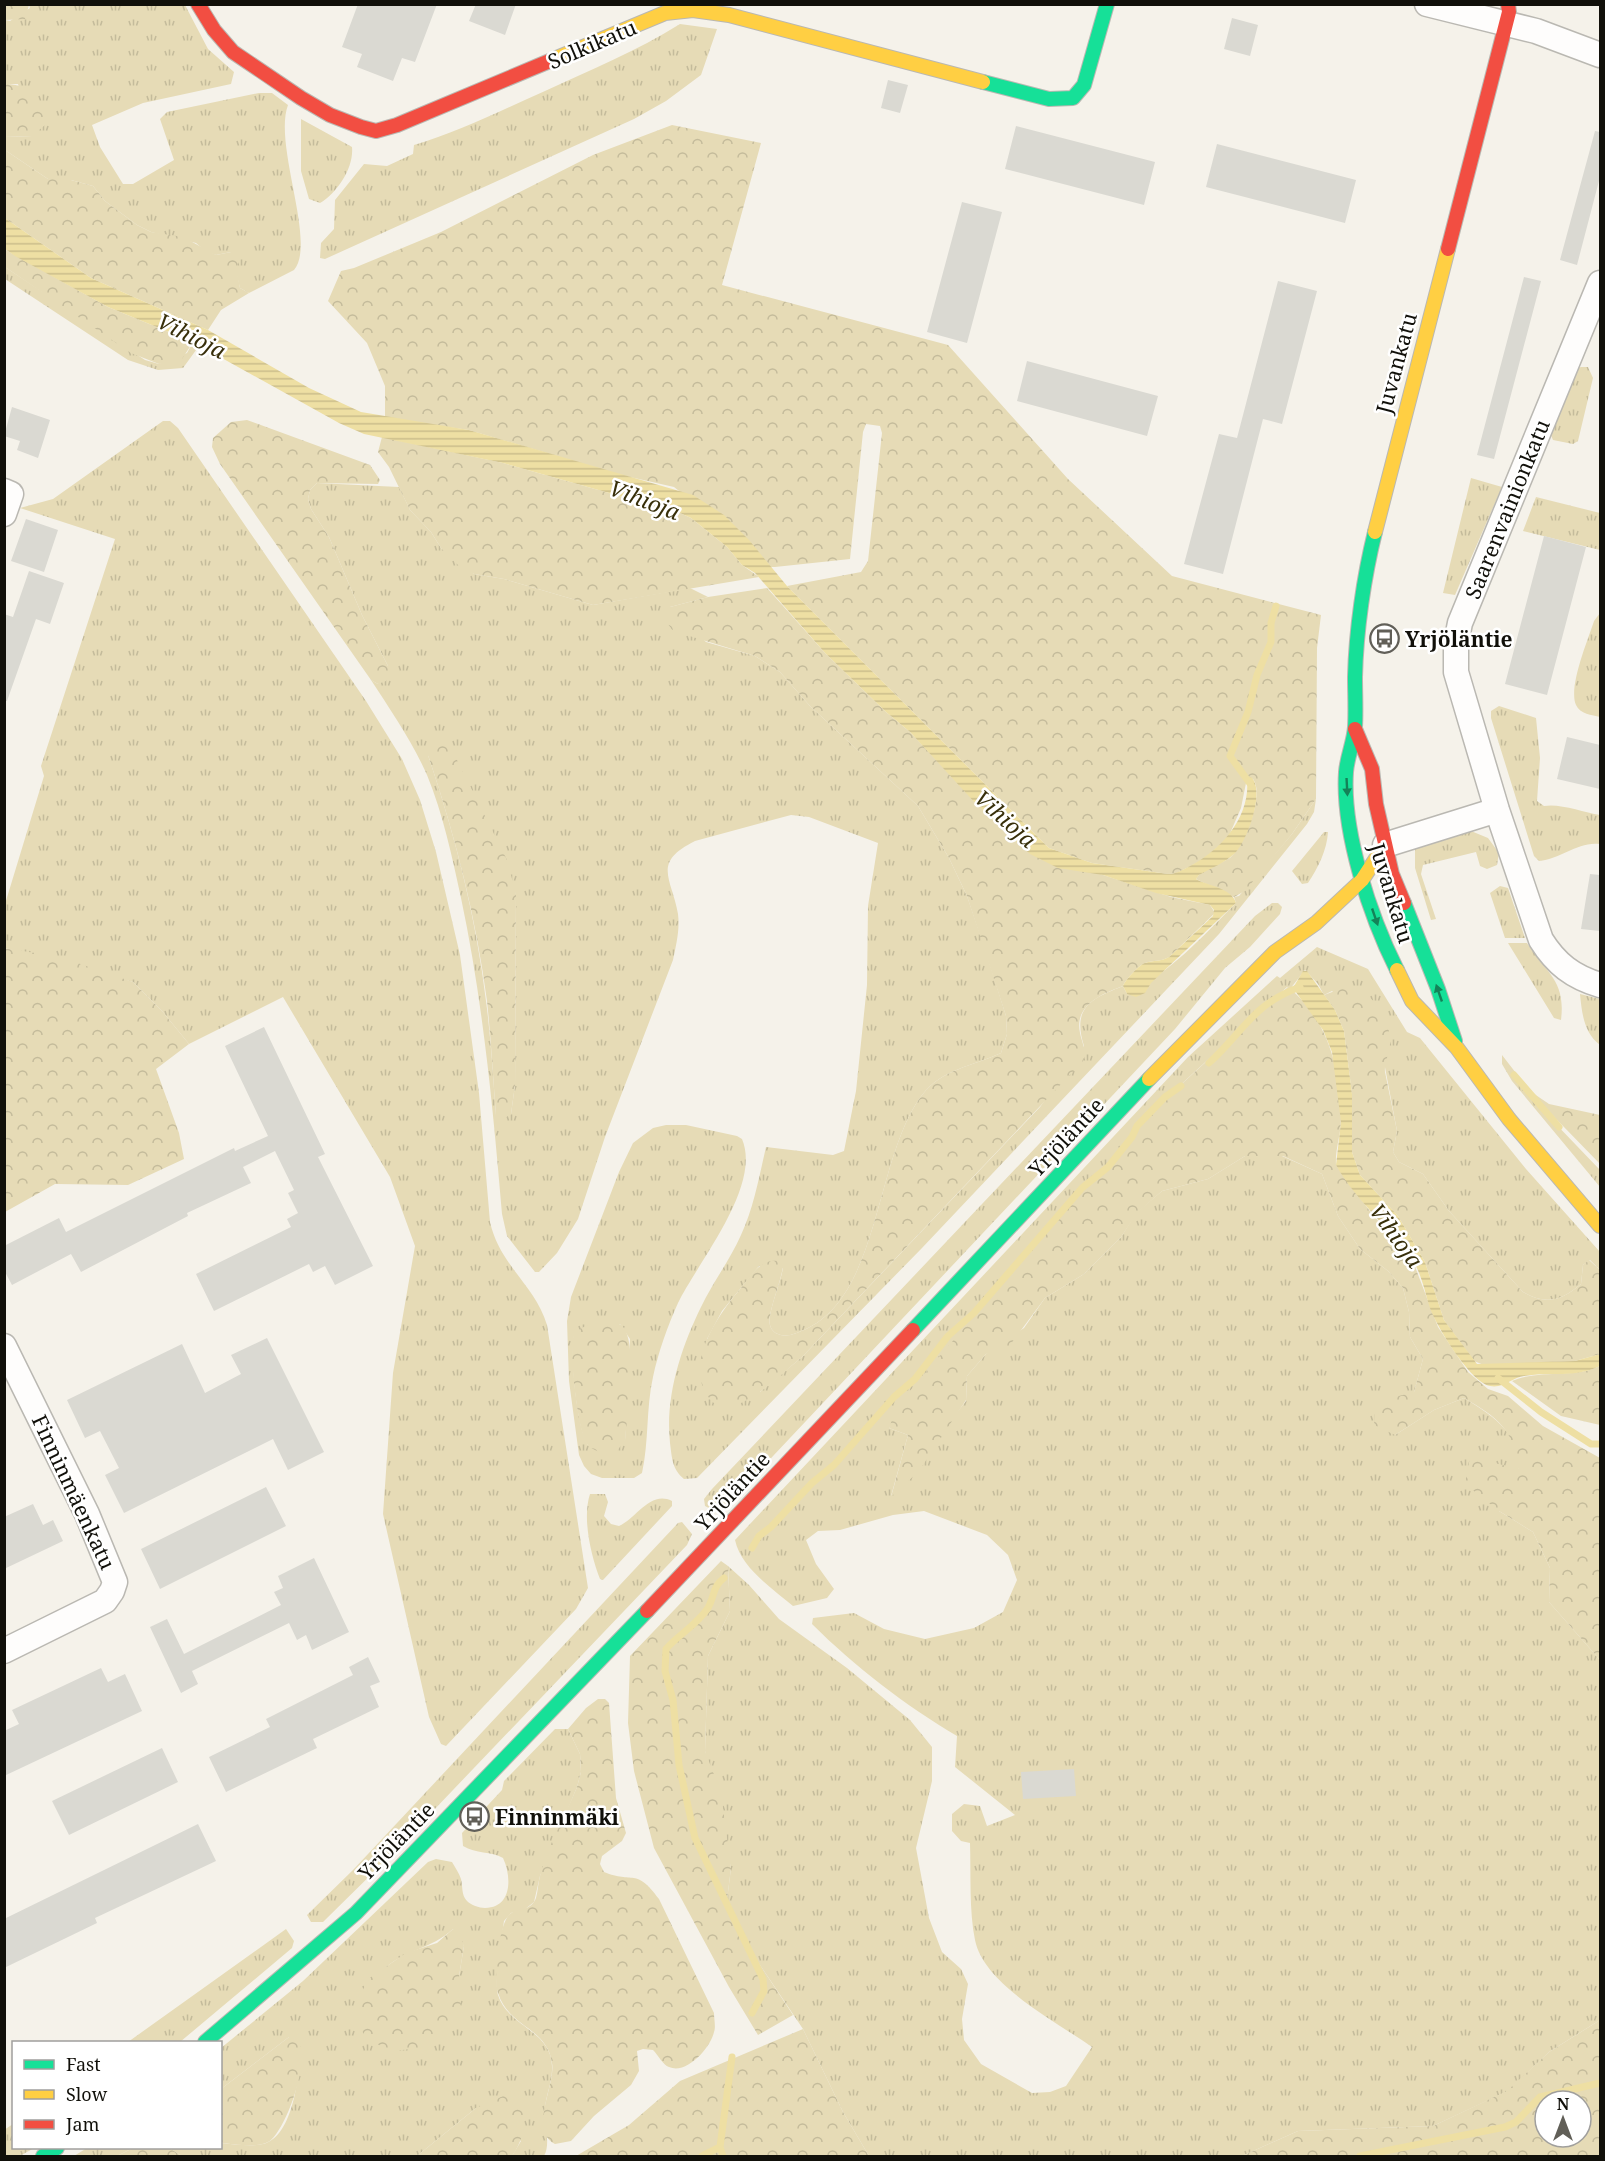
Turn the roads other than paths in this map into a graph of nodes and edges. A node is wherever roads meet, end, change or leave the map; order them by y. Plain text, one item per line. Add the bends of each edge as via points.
1 (198, 4) edge
2 (1107, 4) edge
3 (1427, 4) edge
4 (1509, 11) edge
5 (1600, 55) edge
6 (1600, 283) edge
7 (1355, 729) junction
8 (1497, 810) junction
9 (1385, 845) junction
10 (1354, 865) junction
11 (1362, 880) junction
12 (1298, 917) dead end
13 (1275, 952) junction
14 (1600, 986) edge
15 (1457, 1048) junction
16 (1600, 1226) edge
17 (4, 1346) edge
18 (4, 1651) edge
19 (206, 2041) edge

1 - 2 main road, Solkikatu via 233,52 330,115 376,131 665,13 693,10 729,15 1049,99 1073,98 1084,85
3 - 4 street
4 - 5 street via 1536,31
4 - 7 main road, Juvankatu via 1368,559 1356,665
6 - 8 street, Saarenvainionkatu via 1460,623 1456,672
7 - 9 main road, Juvankatu via 1372,769
7 -> 10 main road, Juvankatu via 1346,771
8 - 9 street
8 - 14 street, Saarenvainionkatu via 1540,940 1567,971
9 - 10 main road
9 - 11 main road, Yrjöläntie
15 -> 9 main road, Juvankatu via 1392,874
10 - 11 main road, Juvankatu
11 - 13 main road, Yrjöläntie via 1316,923
11 -> 15 main road, Juvankatu via 1386,948 1412,1001
12 - 13 main road, Yrjöläntie
13 - 19 main road, Yrjöläntie via 1172,1055 356,1913
15 - 16 main road, Juvankatu via 1509,1119
17 - 18 street, Finninmäenkatu via 87,1514 115,1582 105,1601

